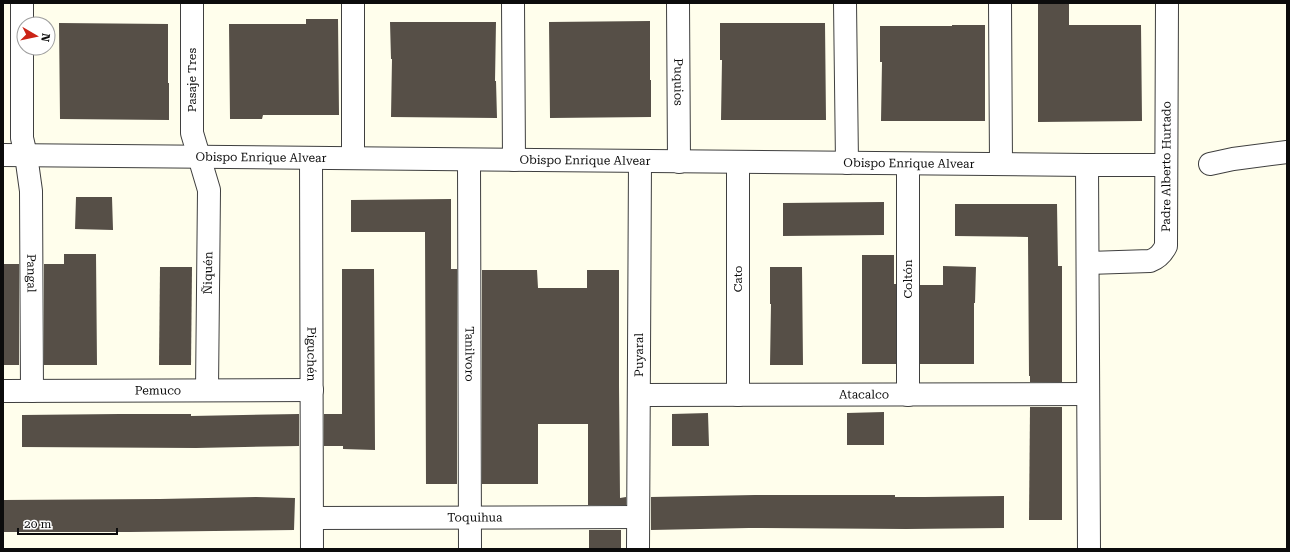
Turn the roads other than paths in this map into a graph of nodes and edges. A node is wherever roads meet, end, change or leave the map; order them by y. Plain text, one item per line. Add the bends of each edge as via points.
1 (22, 3) edge
2 (192, 3) edge
3 (352, 3) edge
4 (513, 3) edge
5 (678, 3) edge
6 (845, 3) edge
7 (1000, 3) edge
8 (1167, 3) edge
9 (1287, 152) edge
10 (3, 155) edge
11 (26, 155) junction
12 (199, 157) junction
13 (311, 158) junction
14 (353, 158) junction
15 (470, 160) junction
16 (514, 160) junction
17 (640, 161) junction
18 (679, 162) junction
19 (738, 162) junction
20 (847, 163) junction
21 (908, 164) junction
22 (1001, 164) junction
23 (1210, 164) dead end
24 (1166, 165) junction
25 (1087, 166) junction
26 (1088, 263) junction
27 (207, 390) junction
28 (312, 390) junction
29 (3, 391) edge
30 (32, 391) junction
31 (1088, 394) junction
32 (738, 395) junction
33 (908, 395) junction
34 (639, 396) junction
35 (638, 517) junction
36 (312, 518) junction
37 (470, 518) junction
38 (312, 549) edge
39 (470, 549) edge
40 (638, 549) edge
41 (1089, 549) edge

1 - 11 street, Pangal via 22,138
2 - 12 street, Pasaje Tres via 192,133
3 - 14 street
4 - 16 street
5 - 18 street, Puquios
6 - 20 street
7 - 22 street
8 - 24 street, Padre Alberto Hurtado
9 - 23 street
10 - 11 street, Obispo Enrique Alvear
11 - 12 street, Obispo Enrique Alvear
11 - 30 street, Pangal via 31,191
12 - 13 street, Obispo Enrique Alvear
12 - 27 street, Ñiquén via 209,190
13 - 14 street, Obispo Enrique Alvear
13 - 28 street, Piguchén
14 - 15 street, Obispo Enrique Alvear
15 - 16 street, Obispo Enrique Alvear
15 - 37 street, Tanilvoro
16 - 17 street, Obispo Enrique Alvear
17 - 18 street, Obispo Enrique Alvear
17 - 34 street, Puyaral
18 - 19 street, Obispo Enrique Alvear
19 - 20 street, Obispo Enrique Alvear
19 - 32 street, Cato
20 - 21 street, Obispo Enrique Alvear
21 - 22 street, Obispo Enrique Alvear
21 - 33 street, Coltón
22 - 25 street, Obispo Enrique Alvear
24 - 25 street, Obispo Enrique Alvear
24 - 26 street, Padre Alberto Hurtado via 1167,239 1163,253 1150,261
25 - 26 street
26 - 31 street
27 - 28 street, Pemuco
27 - 30 street, Pemuco
28 - 36 street, Piguchén
29 - 30 street, Pemuco
31 - 33 street, Atacalco
31 - 41 street
32 - 33 street, Atacalco
32 - 34 street, Atacalco
34 - 35 street, Puyaral
35 - 37 street, Toquihua
35 - 40 street, Puyaral
36 - 37 street, Toquihua
36 - 38 street, Piguchén
37 - 39 street, Tanilvoro

